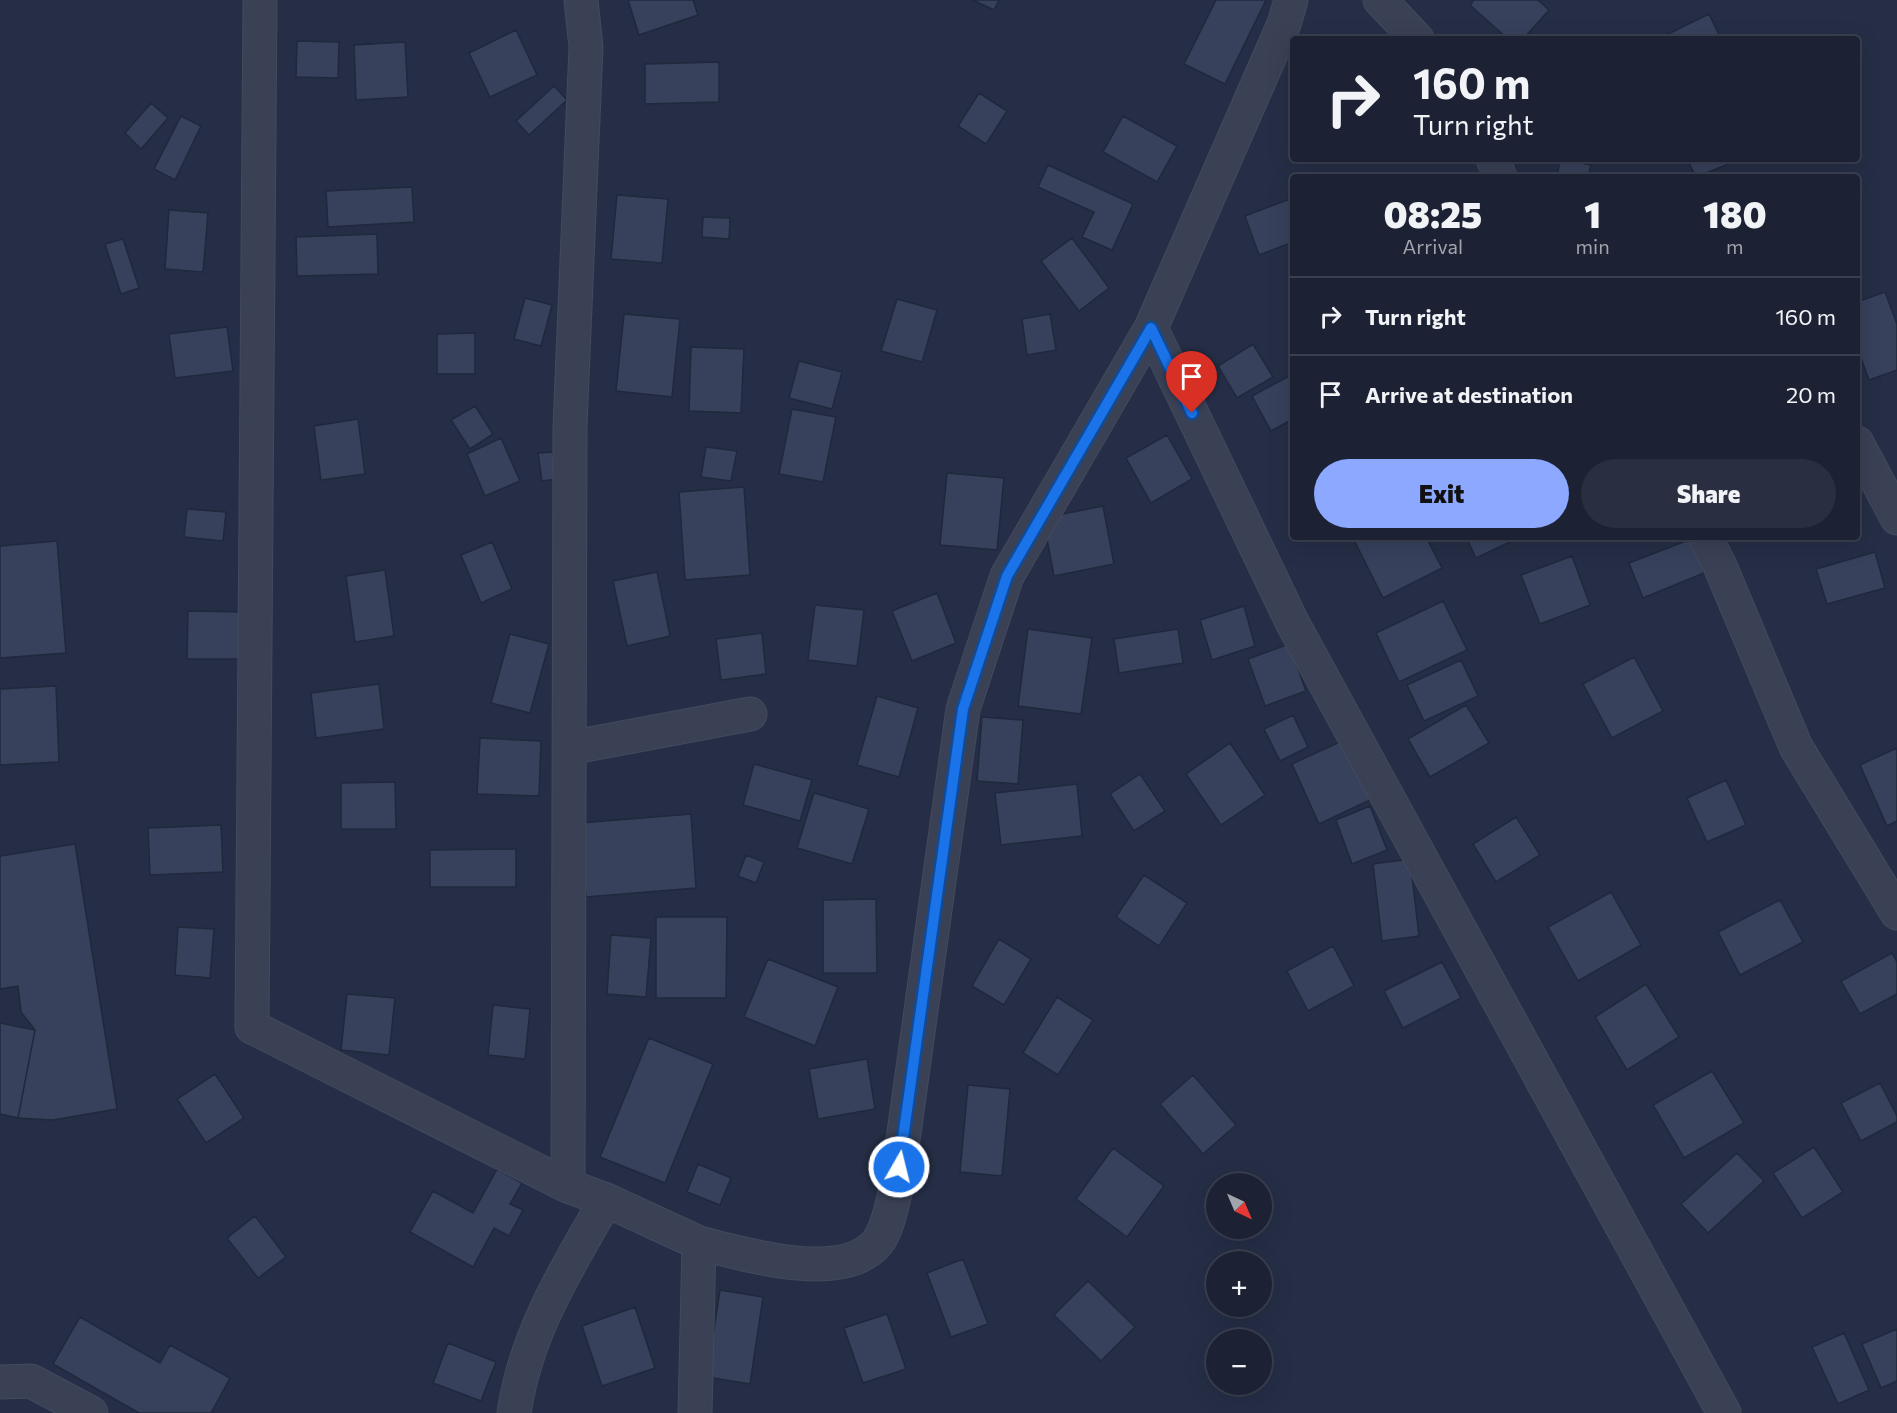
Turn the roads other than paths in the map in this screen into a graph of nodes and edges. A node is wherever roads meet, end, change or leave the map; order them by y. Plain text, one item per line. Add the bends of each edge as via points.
1 (260, 0) edge
2 (581, 0) edge
3 (1291, 0) edge
4 (1380, 0) edge
5 (1414, 36) edge
6 (1151, 328) junction
7 (1860, 449) edge
8 (1897, 518) edge
9 (1707, 540) edge
10 (750, 714) dead end
11 (569, 748) junction
12 (1897, 913) edge
13 (568, 1186) junction
14 (606, 1200) junction
15 (699, 1243) junction
16 (0, 1382) edge
17 (91, 1413) edge
18 (514, 1413) edge
19 (695, 1413) edge
20 (1724, 1413) edge

1 - 13 street via 252,1027
2 - 11 street via 586,47 570,426
3 - 6 street
4 - 5 street
6 - 15 street via 1007,576 963,709 896,1190 879,1241 866,1254 847,1261 826,1262 777,1261
6 - 20 street via 1293,624
7 - 8 street
9 - 12 street via 1796,747
10 - 11 street
11 - 13 street
13 - 14 street
14 - 15 street
14 - 18 street via 536,1329 520,1375
15 - 19 street
16 - 17 street via 31,1381

